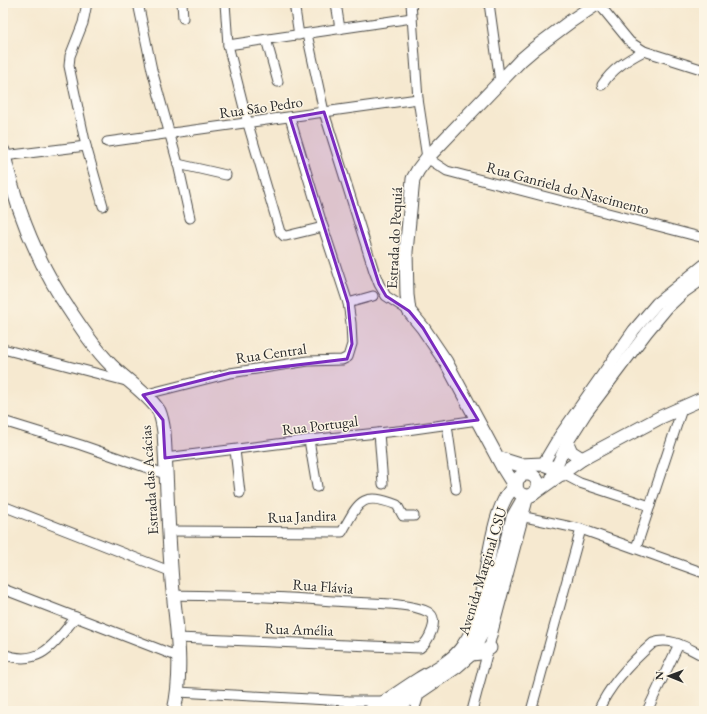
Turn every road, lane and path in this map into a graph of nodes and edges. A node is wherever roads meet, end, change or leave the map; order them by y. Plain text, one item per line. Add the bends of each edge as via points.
1 (87, 3) edge
2 (138, 3) edge
3 (182, 3) edge
4 (225, 3) edge
5 (294, 3) edge
6 (336, 3) edge
7 (410, 3) edge
8 (489, 3) edge
9 (598, 3) edge
10 (184, 18) dead end
11 (412, 18) junction
12 (340, 28) junction
13 (303, 34) junction
14 (266, 39) junction
15 (228, 46) junction
16 (644, 51) junction
17 (704, 70) edge
18 (278, 82) dead end
19 (500, 82) junction
20 (602, 85) dead end
21 (418, 100) junction
22 (324, 112) junction
23 (290, 118) junction
24 (248, 124) junction
25 (170, 134) junction
26 (108, 142) dead end
27 (86, 146) junction
28 (4, 153) edge
29 (427, 158) junction
30 (178, 164) junction
31 (226, 175) dead end
32 (103, 206) dead end
33 (190, 218) dead end
34 (323, 227) junction
35 (704, 238) edge
36 (704, 265) edge
37 (704, 278) edge
38 (373, 296) dead end
39 (348, 303) junction
40 (409, 311) junction
41 (3, 349) edge
42 (605, 380) junction
43 (129, 381) junction
44 (143, 395) junction
45 (704, 398) edge
46 (683, 406) junction
47 (478, 420) junction
48 (3, 421) edge
49 (447, 425) junction
50 (379, 433) junction
51 (309, 440) junction
52 (567, 443) junction
53 (235, 450) junction
54 (165, 458) junction
55 (498, 458) junction
56 (582, 459) junction
57 (543, 464) junction
58 (520, 465) junction
59 (559, 471) junction
60 (165, 474) junction
61 (530, 475) junction
62 (383, 484) dead end
63 (317, 487) dead end
64 (456, 489) dead end
65 (529, 489) junction
66 (240, 493) dead end
67 (3, 506) edge
68 (650, 506) junction
69 (414, 516) dead end
70 (525, 517) junction
71 (581, 528) junction
72 (168, 531) junction
73 (636, 548) junction
74 (172, 572) junction
75 (704, 573) edge
76 (3, 589) edge
77 (173, 595) junction
78 (76, 617) junction
79 (178, 638) junction
80 (679, 644) junction
81 (420, 648) joint
82 (490, 648) junction
83 (3, 654) edge
84 (471, 654) junction
85 (704, 656) edge
86 (179, 657) junction
87 (178, 692) junction
88 (347, 701) junction
89 (405, 705) edge
90 (388, 706) edge
91 (174, 711) edge
92 (354, 711) edge
93 (370, 711) edge
94 (472, 711) edge
95 (531, 711) edge
96 (598, 711) edge
97 (647, 711) edge

1 - 27 street via 83,23 68,63
2 - 25 street via 152,70
3 - 10 street
4 - 15 street
5 - 13 street
6 - 12 street
7 - 11 street
8 - 19 street
9 - 16 street via 630,42
9 - 19 main road, Estrada do Pequiá via 535,48
11 - 12 street
11 - 21 street
12 - 13 street
13 - 14 street
13 - 22 street
14 - 15 street
14 - 18 street
15 - 24 street
16 - 17 street
16 - 20 street via 627,60 606,78
19 - 29 main road, Estrada do Pequiá
21 - 22 street, Rua São Pedro
21 - 29 street
22 - 23 street, Rua São Pedro
22 - 40 street via 379,284 386,296
23 - 24 street, Rua São Pedro
23 - 34 street
24 - 25 street, Rua São Pedro
24 - 34 street via 282,234 286,236
25 - 26 street, Rua São Pedro
25 - 30 street
27 - 28 street
27 - 32 street
28 - 43 main road, Estrada das Acácias via 25,225 43,267 94,344 110,364
29 - 35 street, Rua Ganriela do Nascimento via 447,171
29 - 40 main road, Estrada do Pequiá via 413,180 411,192 406,252 406,295
30 - 31 street
30 - 33 street
34 - 39 street
36 - 42 street via 657,303 634,330
37 - 42 street via 667,308
38 - 39 street
39 - 44 street, Rua Central via 352,344 346,359 308,361 230,372
40 - 47 main road via 446,362
41 - 43 street
42 - 52 street
42 - 57 street via 558,437
43 - 44 main road, Estrada das Acácias
44 - 54 main road, Estrada das Acácias via 151,401 162,420
45 - 46 main road
46 - 56 main road
46 - 68 street
47 - 49 street, Rua Portugal
47 - 55 main road
48 - 60 street
49 - 50 street, Rua Portugal
49 - 64 street
50 - 51 street, Rua Portugal
50 - 62 street
51 - 53 street, Rua Portugal
51 - 63 street
52 - 56 main road via 571,452
52 - 59 street
53 - 54 street, Rua Portugal
53 - 66 street
54 - 60 main road, Estrada das Acácias
55 - 58 main road
55 - 65 main road via 509,477
56 - 59 main road
57 - 58 main road
57 - 59 main road
57 - 61 main road
58 - 61 main road
59 - 65 main road
59 - 68 street via 580,483
60 - 72 main road, Estrada das Acácias
61 - 65 main road via 538,486
61 - 65 main road via 526,474 519,478
65 - 70 street
65 - 84 main road, Avenida Marginal CSU via 513,517 482,633
65 - 89 main road, Avenida Marginal CSU via 509,492 500,510 473,630 455,655
67 - 74 street
68 - 73 street
69 - 72 street, Rua Jandira via 403,516 397,505 370,498 361,502 342,532
70 - 71 street
70 - 82 street
71 - 73 street
71 - 95 street
72 - 74 main road, Estrada das Acácias
73 - 75 street
74 - 77 main road, Estrada das Acácias
76 - 78 street
77 - 79 main road, Estrada das Acácias
77 - 81 street, Rua Flávia via 289,598 417,608 430,613 432,617 432,632
78 - 83 street via 53,645 40,654 32,658 23,658
78 - 86 street
79 - 81 street, Rua Amélia
79 - 86 main road, Estrada das Acácias
80 - 85 street
80 - 96 street via 667,640 653,643 618,679 604,697
80 - 97 street
82 - 84 main road via 481,653
82 - 94 street
84 - 89 main road, Avenida Marginal CSU
86 - 87 main road, Estrada das Acácias
87 - 88 street
87 - 91 main road, Estrada das Acácias
88 - 90 street
88 - 92 street
89 - 90 main road, Avenida Marginal CSU
90 - 93 main road, Avenida Marginal CSU

